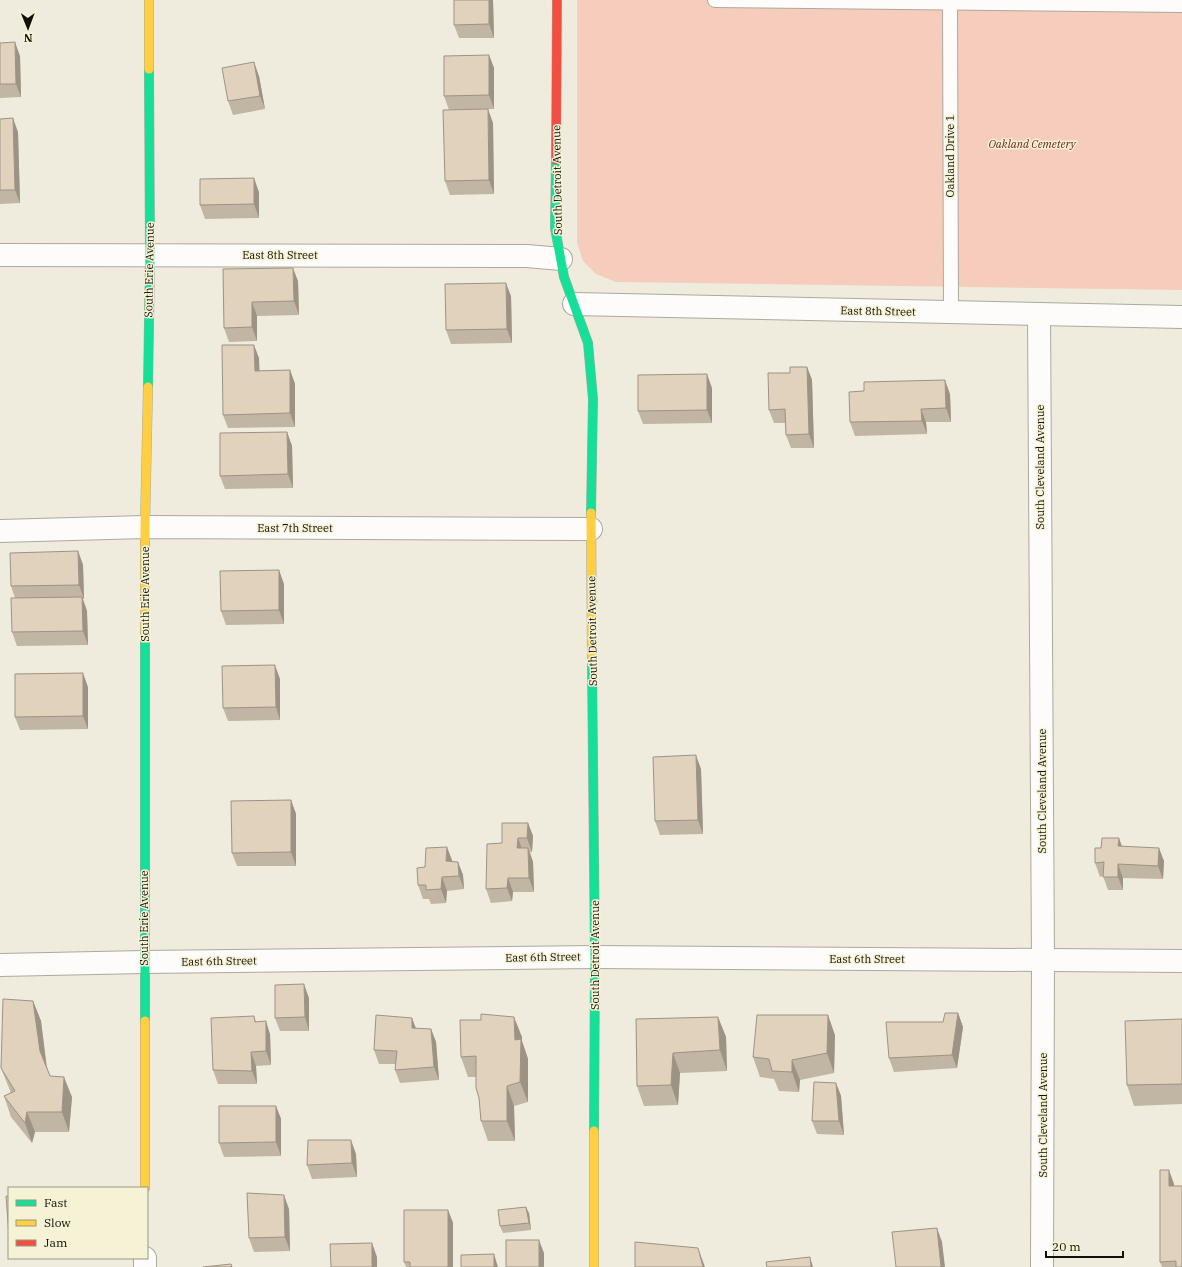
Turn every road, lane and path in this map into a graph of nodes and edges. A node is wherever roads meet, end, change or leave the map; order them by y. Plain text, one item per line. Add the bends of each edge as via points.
1 (149, 0) edge
2 (557, 0) edge
3 (715, 0) edge
4 (950, 1) edge
5 (1182, 5) edge
6 (0, 255) edge
7 (150, 255) junction
8 (560, 259) junction
9 (574, 304) junction
10 (951, 312) junction
11 (1039, 314) junction
12 (1182, 317) edge
13 (145, 527) junction
14 (591, 529) junction
15 (0, 531) edge
16 (595, 957) junction
17 (1043, 960) junction
18 (1182, 960) edge
19 (144, 962) junction
20 (0, 965) edge
21 (144, 1187) edge
22 (594, 1267) edge
23 (1042, 1267) edge

1 - 7 street, South Erie Avenue
2 - 8 street, South Detroit Avenue via 555,228
3 - 4 lane
4 - 5 lane
4 - 10 lane, Oakland Drive 1
6 - 7 street, East 8th Street
7 - 8 street, East 8th Street via 527,256
7 - 13 street, South Erie Avenue
8 - 9 street, South Detroit Avenue
9 - 10 street, East 8th Street
9 - 14 street, South Detroit Avenue via 588,343 593,399
10 - 11 street, East 8th Street
11 - 12 street, East 8th Street
11 - 17 street, South Cleveland Avenue
13 - 14 street, East 7th Street
13 - 15 street, East 7th Street
13 - 19 street, South Erie Avenue
14 - 16 street, South Detroit Avenue
16 - 17 street, East 6th Street
16 - 19 street, East 6th Street
16 - 22 street, South Detroit Avenue
17 - 18 street, East 6th Street
17 - 23 street, South Cleveland Avenue
19 - 20 street, East 6th Street
19 - 21 street, South Erie Avenue

